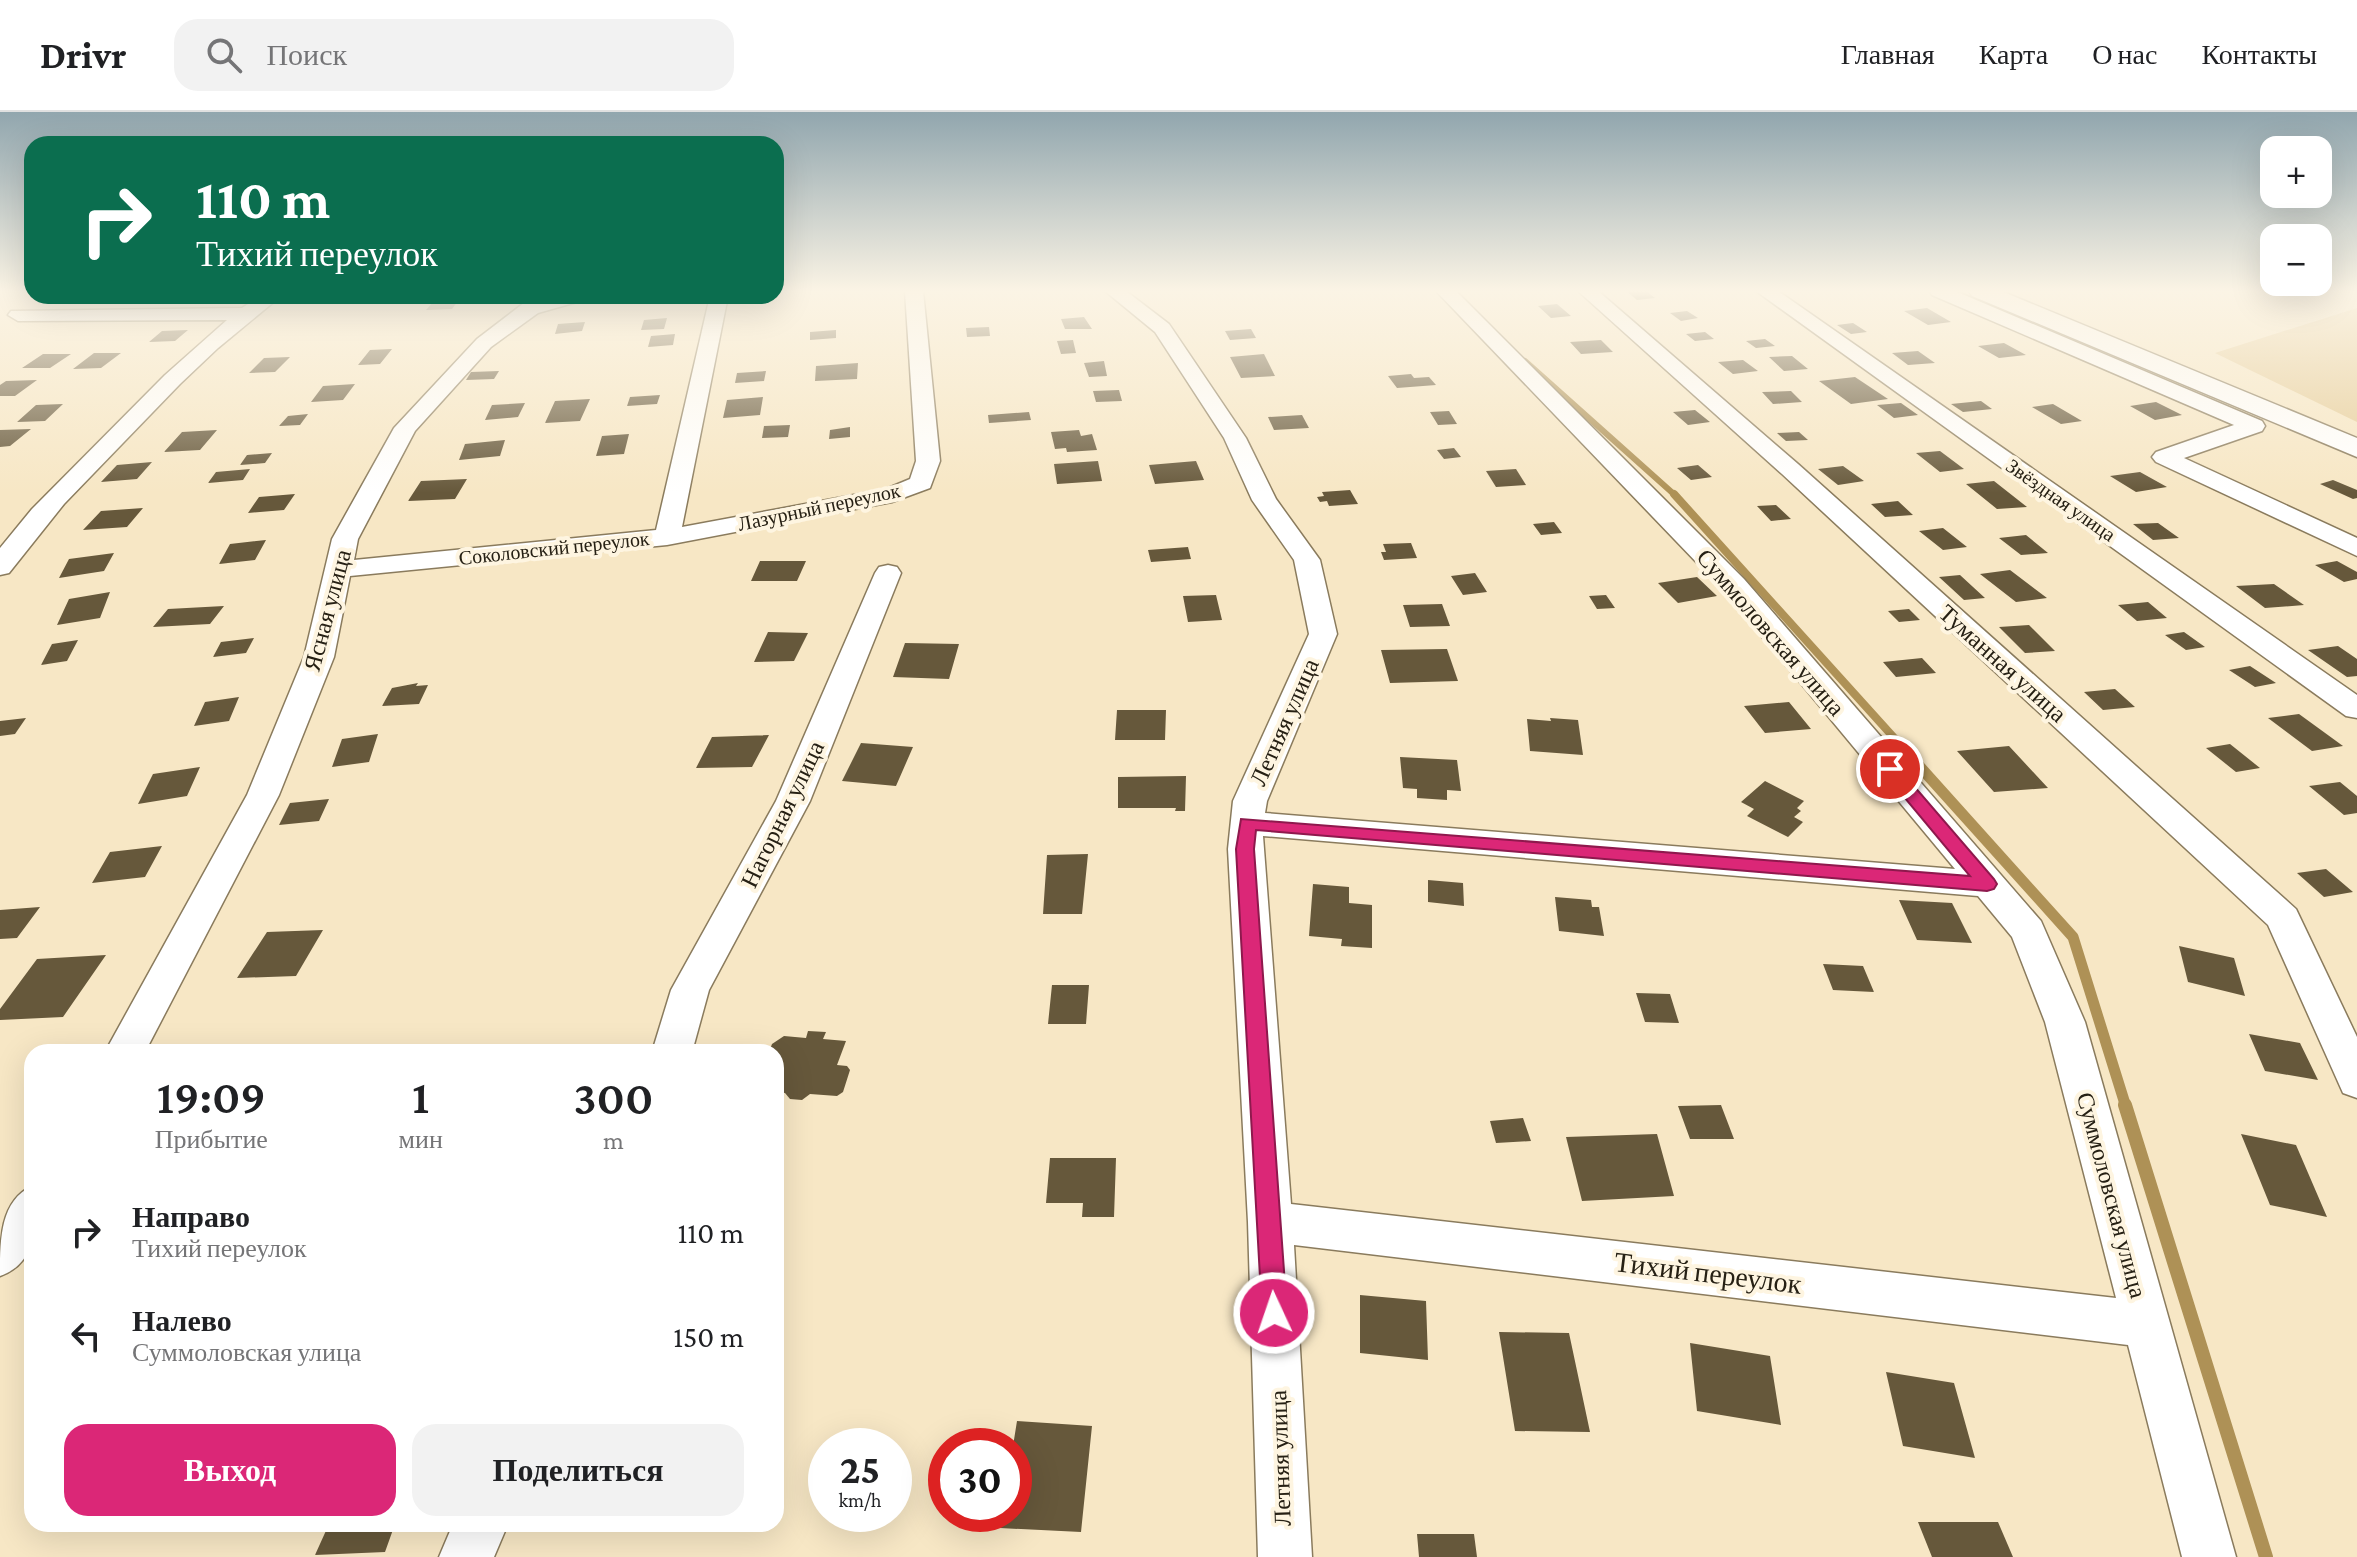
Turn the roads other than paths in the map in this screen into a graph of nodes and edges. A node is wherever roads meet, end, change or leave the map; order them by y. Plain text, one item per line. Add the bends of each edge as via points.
1 (197, 358) edge
2 (470, 358) edge
3 (706, 358) edge
4 (920, 358) edge
5 (1182, 358) edge
6 (1511, 358) edge
7 (1664, 358) edge
8 (1861, 358) edge
9 (2096, 358) edge
10 (2142, 358) edge
11 (2357, 448) edge
12 (667, 537) junction
13 (2357, 548) edge
14 (5, 554) edge
15 (339, 569) junction
16 (888, 573) dead end
17 (2357, 709) edge
18 (1248, 823) junction
19 (1987, 884) junction
20 (129, 1044) edge
21 (674, 1044) edge
22 (2357, 1081) edge
23 (24, 1218) edge
24 (1270, 1222) junction
25 (0, 1255) edge
26 (2146, 1324) junction
27 (477, 1532) edge
28 (466, 1557) edge
29 (1285, 1557) edge
30 (2209, 1557) edge

1 - 14 street
2 - 15 street, Ясная улица via 405,428 345,539
3 - 12 street, Соколовский переулок
4 - 12 street, Лазурный переулок via 928,461 921,483 892,495
5 - 18 street, Летняя улица via 1235,438 1264,500 1307,560 1323,634 1250,801
6 - 19 street, Суммоловская улица via 1734,585
7 - 22 street, Туманная улица via 2283,918
8 - 17 street, Звёздная улица
9 - 13 street via 2254,426 2164,457
10 - 11 main road
12 - 15 street, Соколовский переулок
15 - 20 street, Ясная улица via 319,657 263,795
16 - 21 street, Нагорная улица via 793,801 690,990
18 - 19 street
18 - 24 street, Летняя улица via 1245,849
19 - 26 street, Суммоловская улица via 2028,931 2065,1022
23 - 25 street
24 - 26 street, Тихий переулок
24 - 29 street, Летняя улица
26 - 30 street, Суммоловская улица
27 - 28 street

